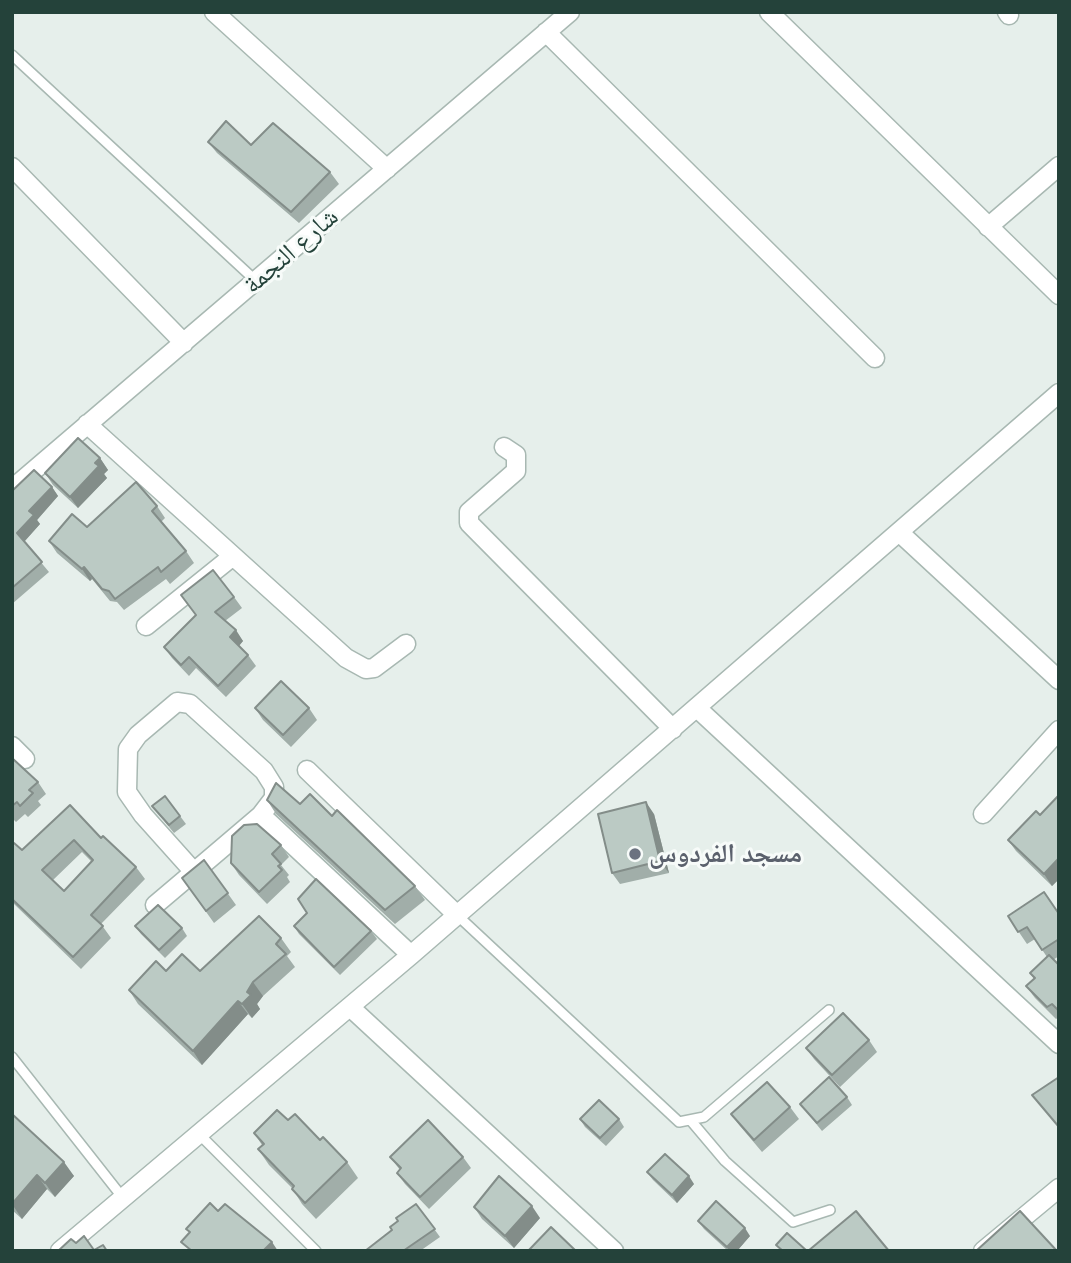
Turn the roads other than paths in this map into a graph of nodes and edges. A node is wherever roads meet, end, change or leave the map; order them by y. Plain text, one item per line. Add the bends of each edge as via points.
1 (214, 12) edge
2 (769, 12) edge
3 (555, 20) edge
4 (12, 55) edge
5 (1059, 166) edge
6 (12, 167) edge
7 (387, 169) junction
8 (988, 227) junction
9 (256, 281) junction
10 (1059, 295) edge
11 (184, 343) junction
12 (874, 358) dead end
13 (1059, 393) edge
14 (87, 424) junction
15 (505, 447) dead end
16 (12, 489) edge
17 (900, 533) junction
18 (233, 556) junction
19 (146, 626) dead end
20 (406, 643) dead end
21 (1059, 680) edge
22 (698, 709) junction
23 (673, 729) junction
24 (1059, 730) edge
25 (307, 771) dead end
26 (983, 814) dead end
27 (261, 815) junction
28 (194, 872) junction
29 (155, 905) edge
30 (457, 915) junction
31 (411, 956) junction
32 (350, 1007) junction
33 (829, 1010) dead end
34 (1059, 1044) edge
35 (12, 1057) edge
36 (692, 1122) junction
37 (199, 1134) junction
38 (1059, 1188) edge
39 (123, 1198) junction
40 (830, 1210) dead end
41 (60, 1251) edge
42 (316, 1251) edge
43 (614, 1251) edge
44 (983, 1251) edge

1 - 7 street
2 - 8 street
3 - 7 street, شارع النجمة
3 - 12 street
4 - 9 lane
5 - 8 street
6 - 11 street
7 - 9 street, شارع النجمة
8 - 10 street
9 - 11 street, شارع النجمة
11 - 14 street, شارع النجمة
13 - 17 street
14 - 16 street, شارع النجمة
14 - 18 street
15 - 23 street via 516,455 516,471 469,513 468,523
17 - 21 street
17 - 22 street
18 - 19 street
18 - 20 street via 357,664 374,668
22 - 23 street
22 - 34 street
23 - 30 street
24 - 26 street
25 - 30 street
27 - 28 street
27 - 28 street via 274,798 274,787 264,771 190,704 171,705 128,749 127,792
27 - 31 street
28 - 29 street
30 - 31 street
30 - 36 lane via 678,1122
31 - 32 street
32 - 37 street
32 - 43 street
33 - 36 lane via 713,1110
35 - 39 lane
36 - 40 lane via 734,1170 793,1222
37 - 39 street
37 - 42 lane
38 - 44 street
39 - 41 street

